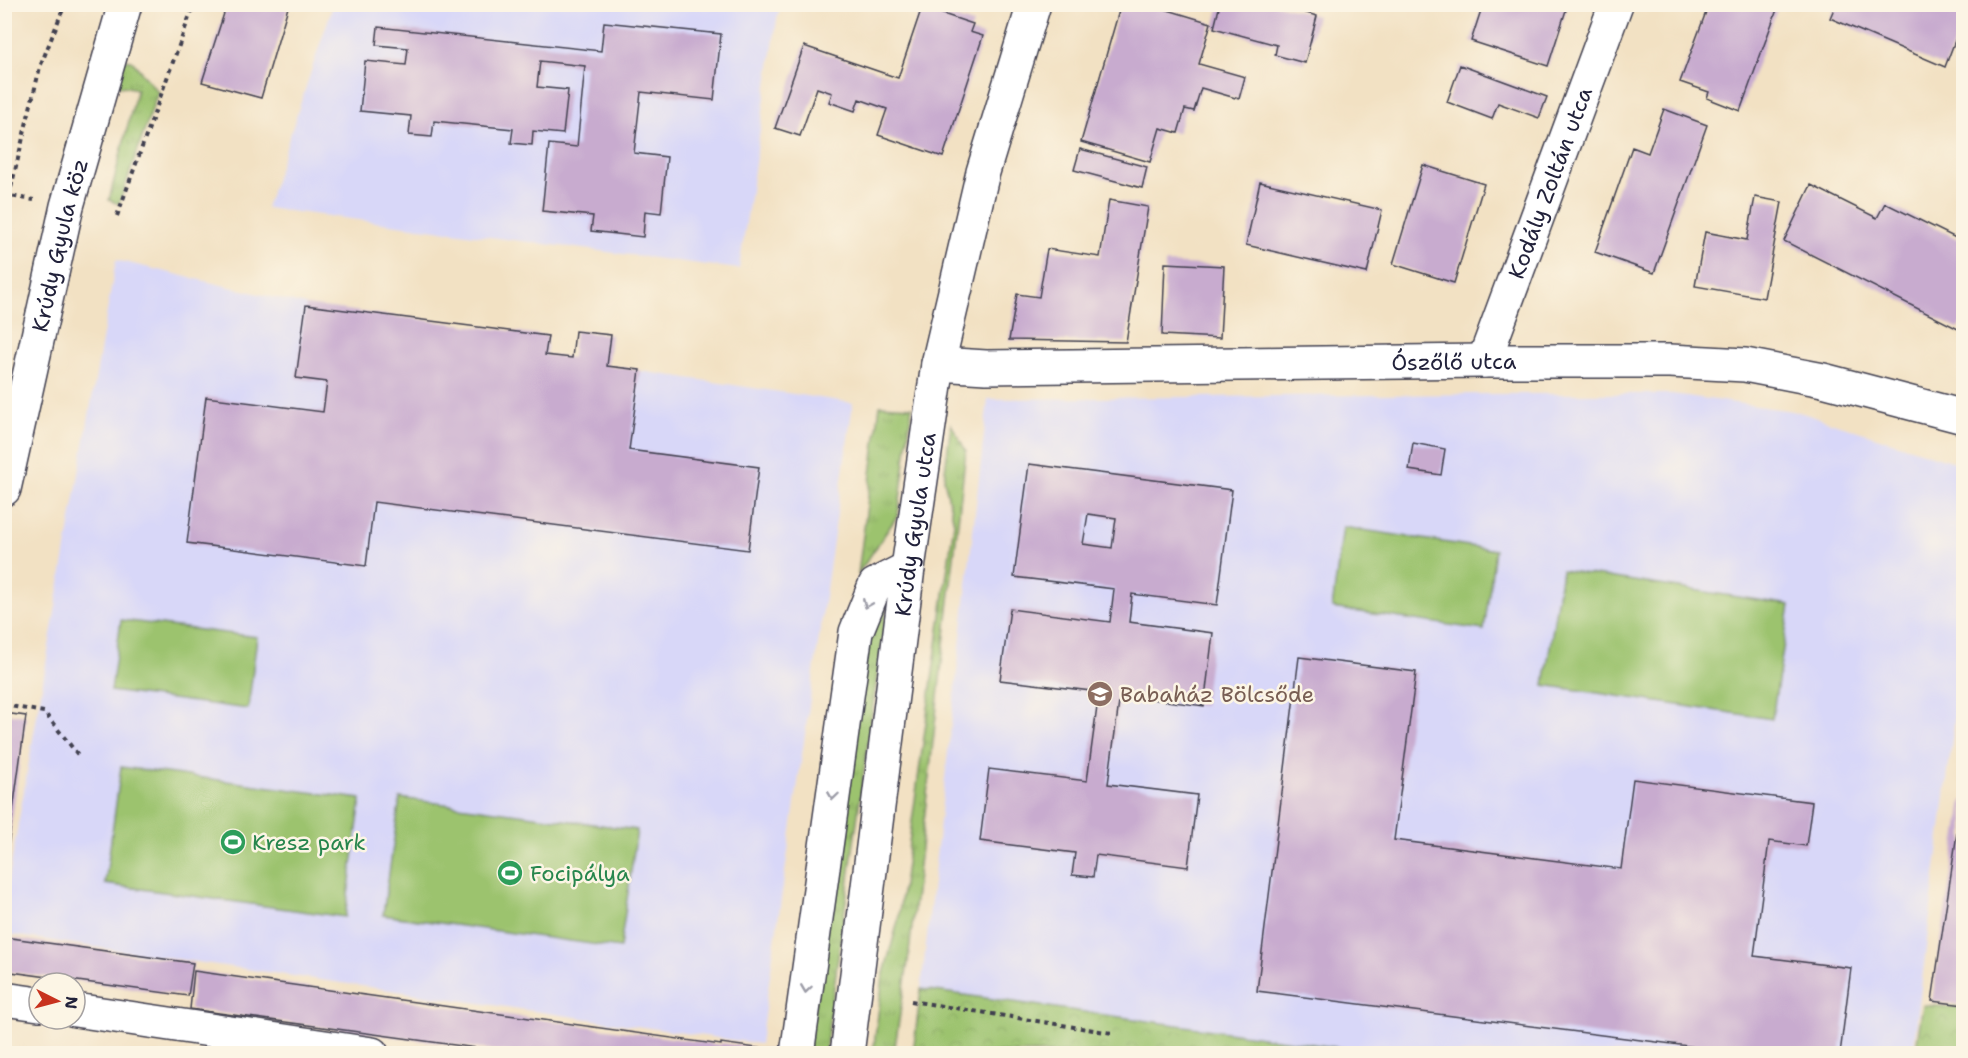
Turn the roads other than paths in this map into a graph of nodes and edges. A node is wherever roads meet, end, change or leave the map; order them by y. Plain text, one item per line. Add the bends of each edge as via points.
1 (125, 4) edge
2 (1034, 4) edge
3 (1616, 4) edge
4 (1484, 361) junction
5 (938, 364) junction
6 (1964, 417) edge
7 (4, 489) edge
8 (908, 568) junction
9 (4, 999) edge
10 (27, 1002) edge
11 (87, 1012) edge
12 (372, 1053) edge
13 (797, 1053) edge
14 (847, 1053) edge

1 - 7 street, Krúdy Gyula köz via 67,206
2 - 5 street, Krúdy Gyula utca via 983,172
3 - 4 street, Kodály Zoltán utca
4 - 5 street, Ószőlő utca via 998,367
4 - 6 street, Ószőlő utca via 1745,365 1823,380
5 - 8 street, Krúdy Gyula utca
8 -> 13 street via 875,585 856,632
8 - 14 street, Krúdy Gyula utca
9 - 10 street
11 - 12 street

